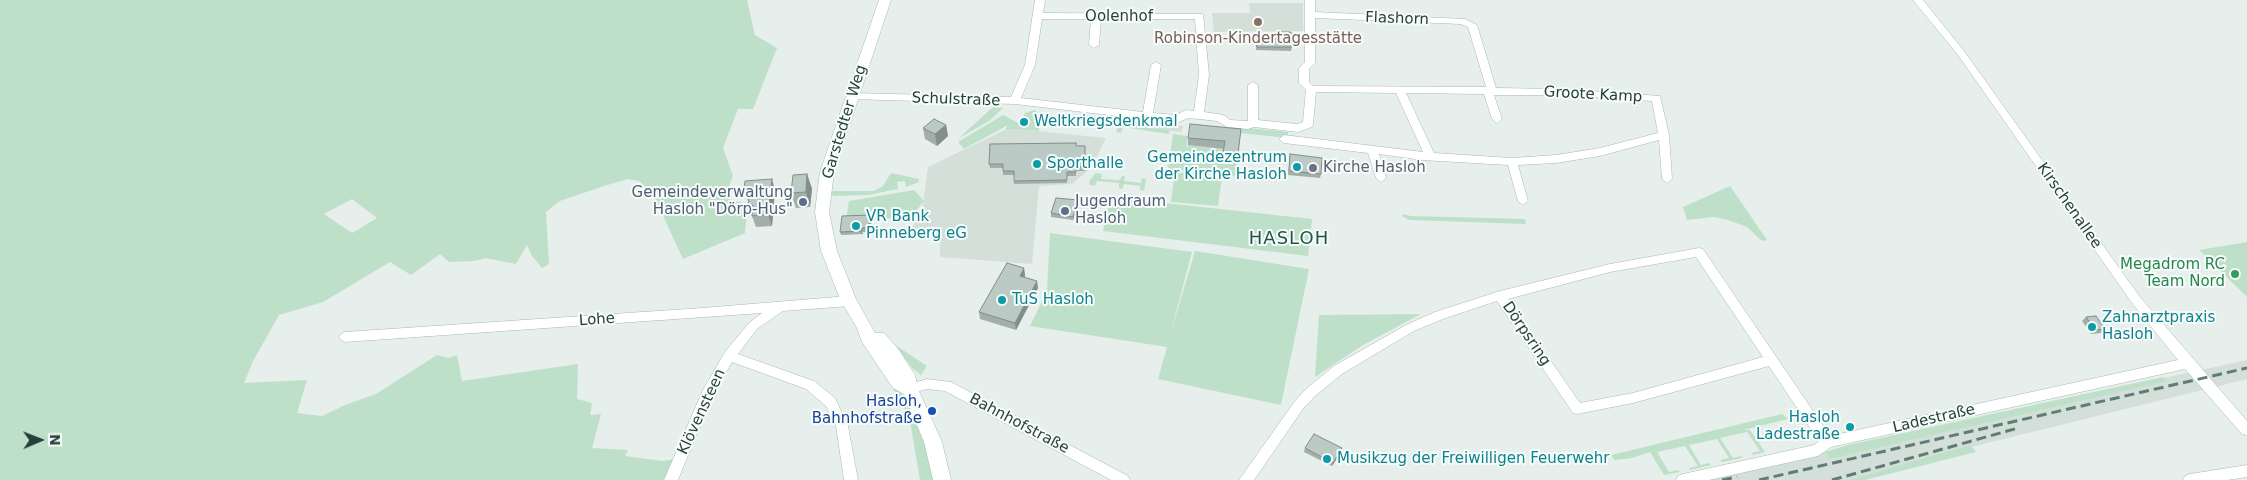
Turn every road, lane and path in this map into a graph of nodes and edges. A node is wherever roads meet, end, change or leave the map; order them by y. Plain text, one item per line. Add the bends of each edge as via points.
1 (885, 0) edge
2 (1040, 0) edge
3 (1310, 0) edge
4 (1918, 0) edge
5 (1311, 15) junction
6 (1038, 16) junction
7 (1096, 17) junction
8 (1094, 45) dead end
9 (1156, 66) dead end
10 (1253, 85) dead end
11 (1311, 89) junction
12 (1399, 90) junction
13 (1490, 90) junction
14 (852, 96) junction
15 (1015, 101) junction
16 (1148, 115) junction
17 (1199, 115) junction
18 (1497, 119) dead end
19 (1254, 123) junction
20 (1299, 126) junction
21 (1664, 135) junction
22 (1307, 142) junction
23 (1372, 150) junction
24 (1430, 156) junction
25 (1512, 162) junction
26 (1381, 178) dead end
27 (1667, 179) dead end
28 (1523, 201) dead end
29 (1500, 296) junction
30 (849, 301) junction
31 (782, 307) junction
32 (345, 337) dead end
33 (729, 356) junction
34 (1772, 360) junction
35 (2188, 363) junction
36 (910, 389) junction
37 (2247, 430) edge
38 (1827, 442) junction
39 (2247, 471) edge
40 (671, 480) edge
41 (851, 480) edge
42 (942, 480) edge
43 (1123, 480) edge
44 (1246, 480) edge
45 (1683, 480) edge
46 (2194, 480) edge

1 - 14 main road, Garstedter Weg
2 - 6 street, Schulstraße
3 - 5 street
4 - 35 street, Kirschenallee via 1961,53 2136,300
5 - 11 street via 1310,63 1304,68 1304,83
5 - 13 street, Flashorn via 1462,21 1472,25
6 - 7 street, Oolenhof
6 - 15 street, Schulstraße via 1030,65
7 - 8 street
7 - 17 street, Oolenhof via 1200,16 1204,75
9 - 16 street
10 - 19 street
11 - 12 street, Groote Kamp
11 - 20 street
12 - 13 street, Groote Kamp
12 - 24 street
13 - 18 street
13 - 21 street, Groote Kamp via 1656,98
14 - 15 street, Schulstraße
14 - 30 main road, Garstedter Weg via 827,172 822,212 829,251
15 - 16 street
16 - 17 street via 1177,119 1186,114
17 - 19 street via 1220,118 1227,123 1248,126
19 - 20 street
20 - 22 street
20 - 22 street via 1288,140
21 - 25 street via 1556,160
21 - 27 street, Groote Kamp
22 - 23 street
23 - 24 street
23 - 26 street
24 - 25 street
25 - 28 street
29 - 34 street, Dörpsring via 1610,268 1700,252
29 - 34 street, Dörpsring via 1577,409 1633,398
29 - 44 street via 1426,321 1338,370 1299,405
30 - 31 street, Lohe
30 - 36 main road, Garstedter Weg via 868,337 899,383
31 - 32 street, Lohe
31 - 33 street, Klövensteen via 753,326
33 - 40 street, Klövensteen via 707,394
33 - 41 street via 810,384 831,402 842,426
34 - 38 street, Dörpsring
35 - 37 street, Kirschenallee
35 - 38 street, Ladestraße
36 - 42 main road, Garstedter Weg via 933,442
36 - 43 street, Bahnhofstraße via 927,384 947,386
38 - 45 street, Ladestraße via 1818,450
39 - 46 street

